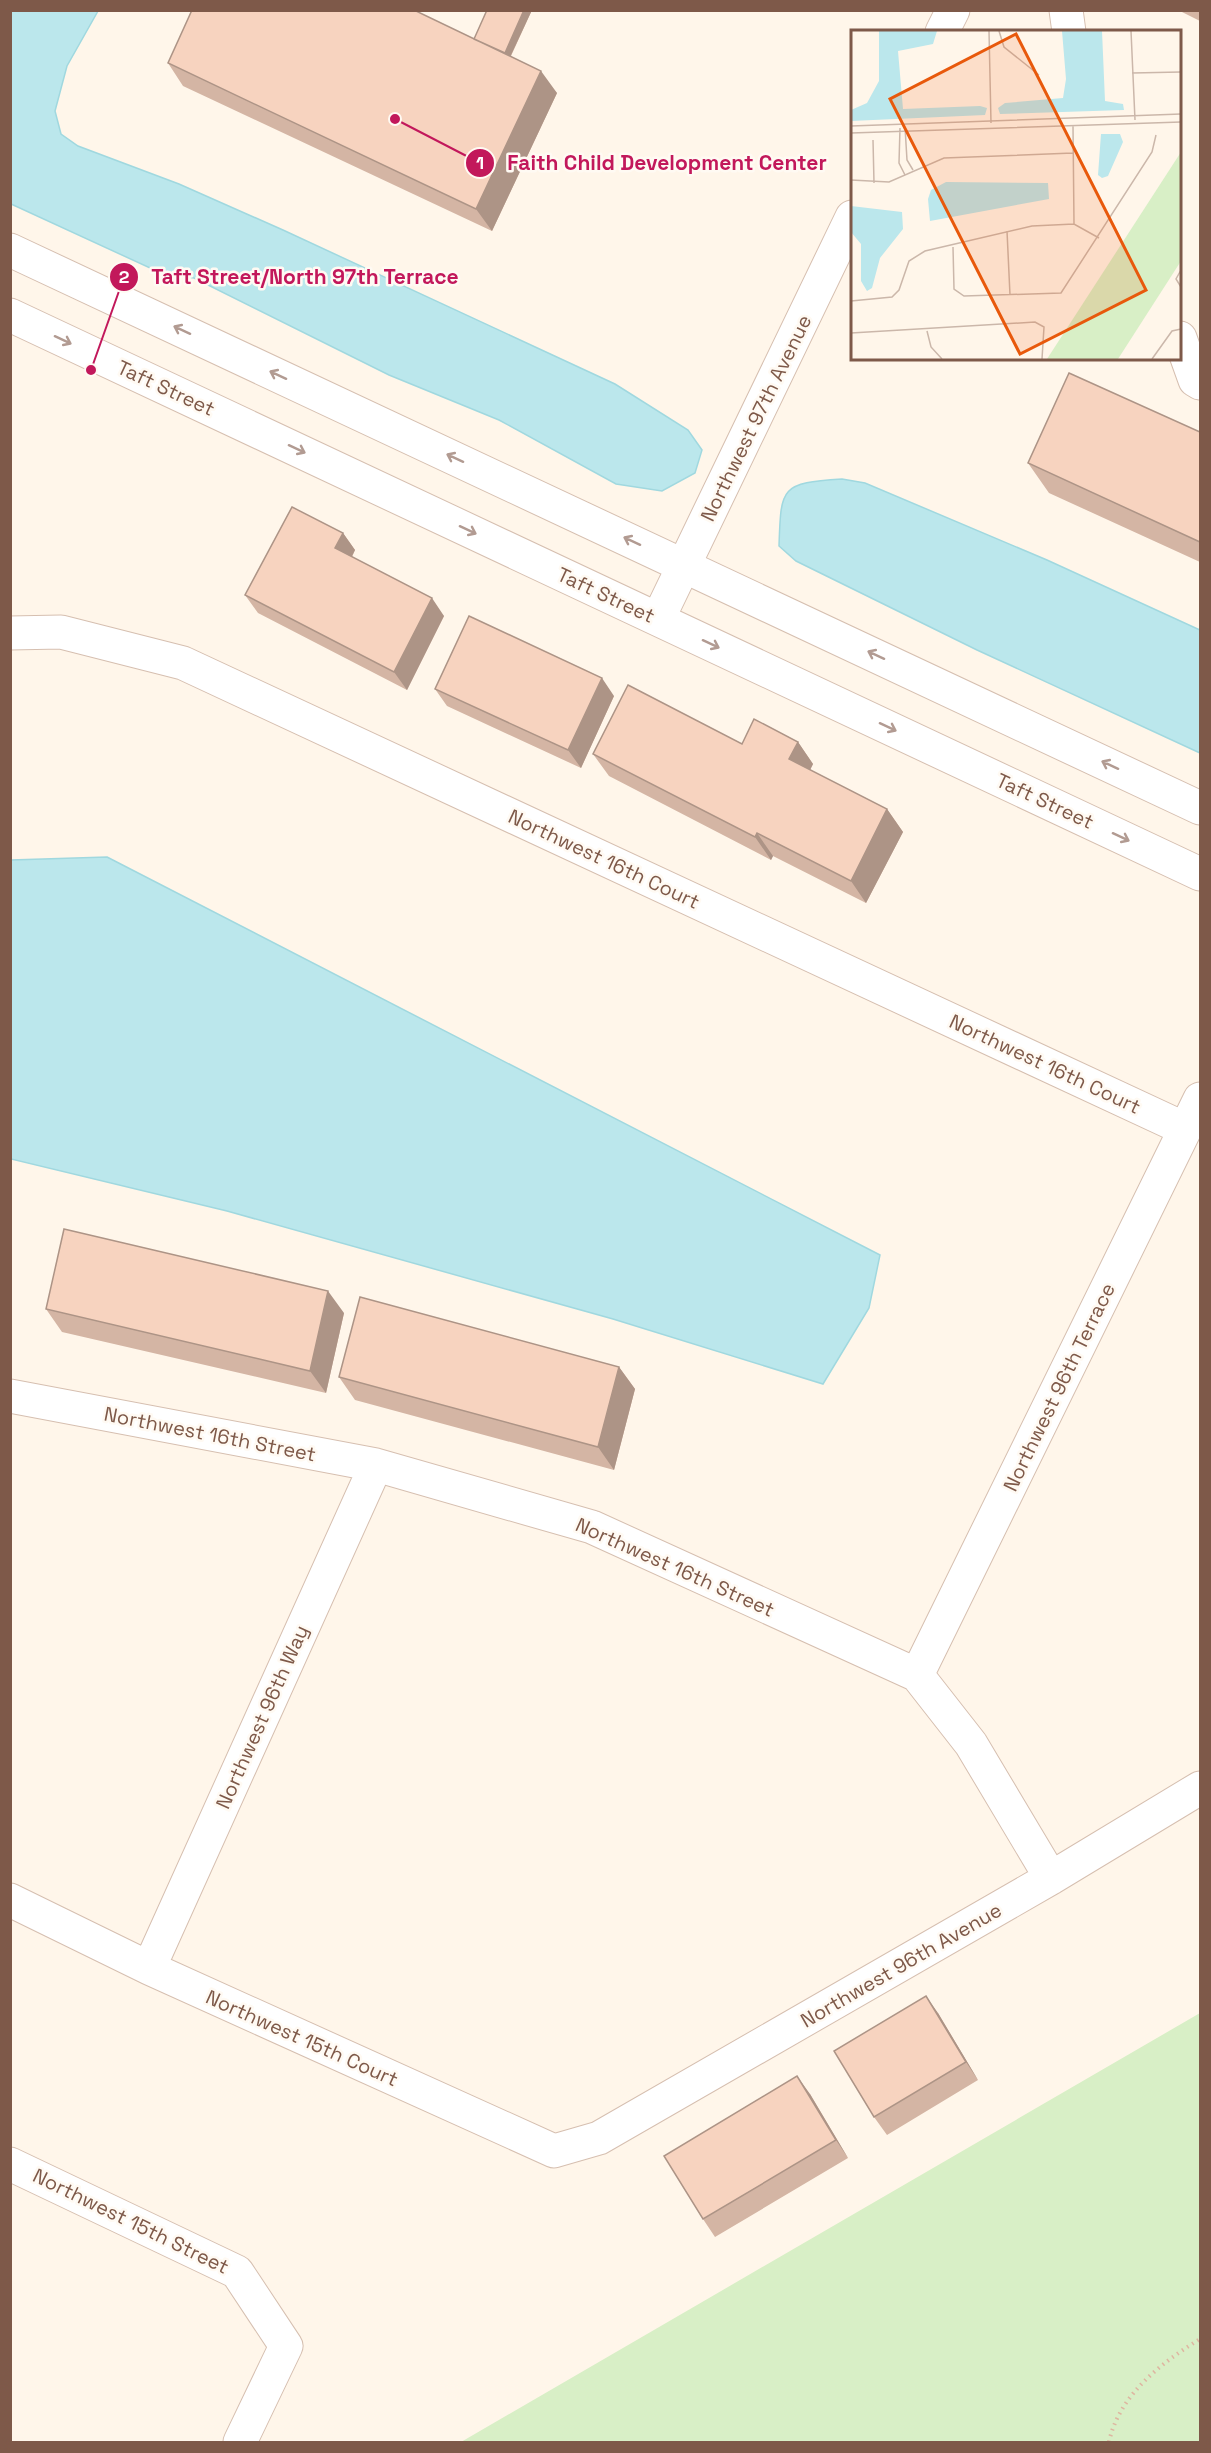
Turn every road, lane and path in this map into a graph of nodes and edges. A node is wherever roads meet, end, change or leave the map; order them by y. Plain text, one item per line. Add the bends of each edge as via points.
1 (952, 10) edge
2 (1066, 10) edge
3 (943, 30) edge
4 (1069, 30) edge
5 (851, 219) edge
6 (13, 259) edge
7 (10, 315) edge
8 (1181, 343) edge
9 (1200, 383) edge
10 (685, 565) junction
11 (658, 619) junction
12 (10, 633) edge
13 (1200, 808) edge
14 (1200, 874) edge
15 (1200, 1099) edge
16 (1185, 1130) junction
17 (10, 1396) edge
18 (376, 1465) junction
19 (917, 1675) junction
20 (1200, 1788) edge
21 (1051, 1878) junction
22 (10, 1900) edge
23 (148, 1968) junction
24 (598, 2138) joint
25 (10, 2164) edge
26 (1200, 2339) edge
27 (240, 2442) edge
28 (1109, 2442) edge

1 - 3 street
2 - 4 street
5 - 10 street, Northwest 97th Avenue
10 -> 6 street
7 -> 11 street, Taft Street
8 - 9 street via 1195,380
10 - 11 street, Northwest 97th Avenue
13 -> 10 street
11 -> 14 street, Taft Street
12 - 16 street, Northwest 16th Court via 61,632 183,663
15 - 16 street, Northwest 96th Terrace
16 - 19 street, Northwest 96th Terrace
17 - 18 street, Northwest 16th Street
18 - 19 street, Northwest 16th Street via 592,1527
18 - 23 street, Northwest 96th Way
19 - 21 street, Northwest 16th Street via 971,1744
20 - 21 street, Northwest 96th Avenue
21 - 24 street, Northwest 96th Avenue
22 - 23 street, Northwest 15th Court
23 - 24 street, Northwest 15th Court via 554,2151
25 - 27 street, Northwest 15th Street via 237,2272 286,2346
26 - 28 path via 1144,2381 1127,2399

